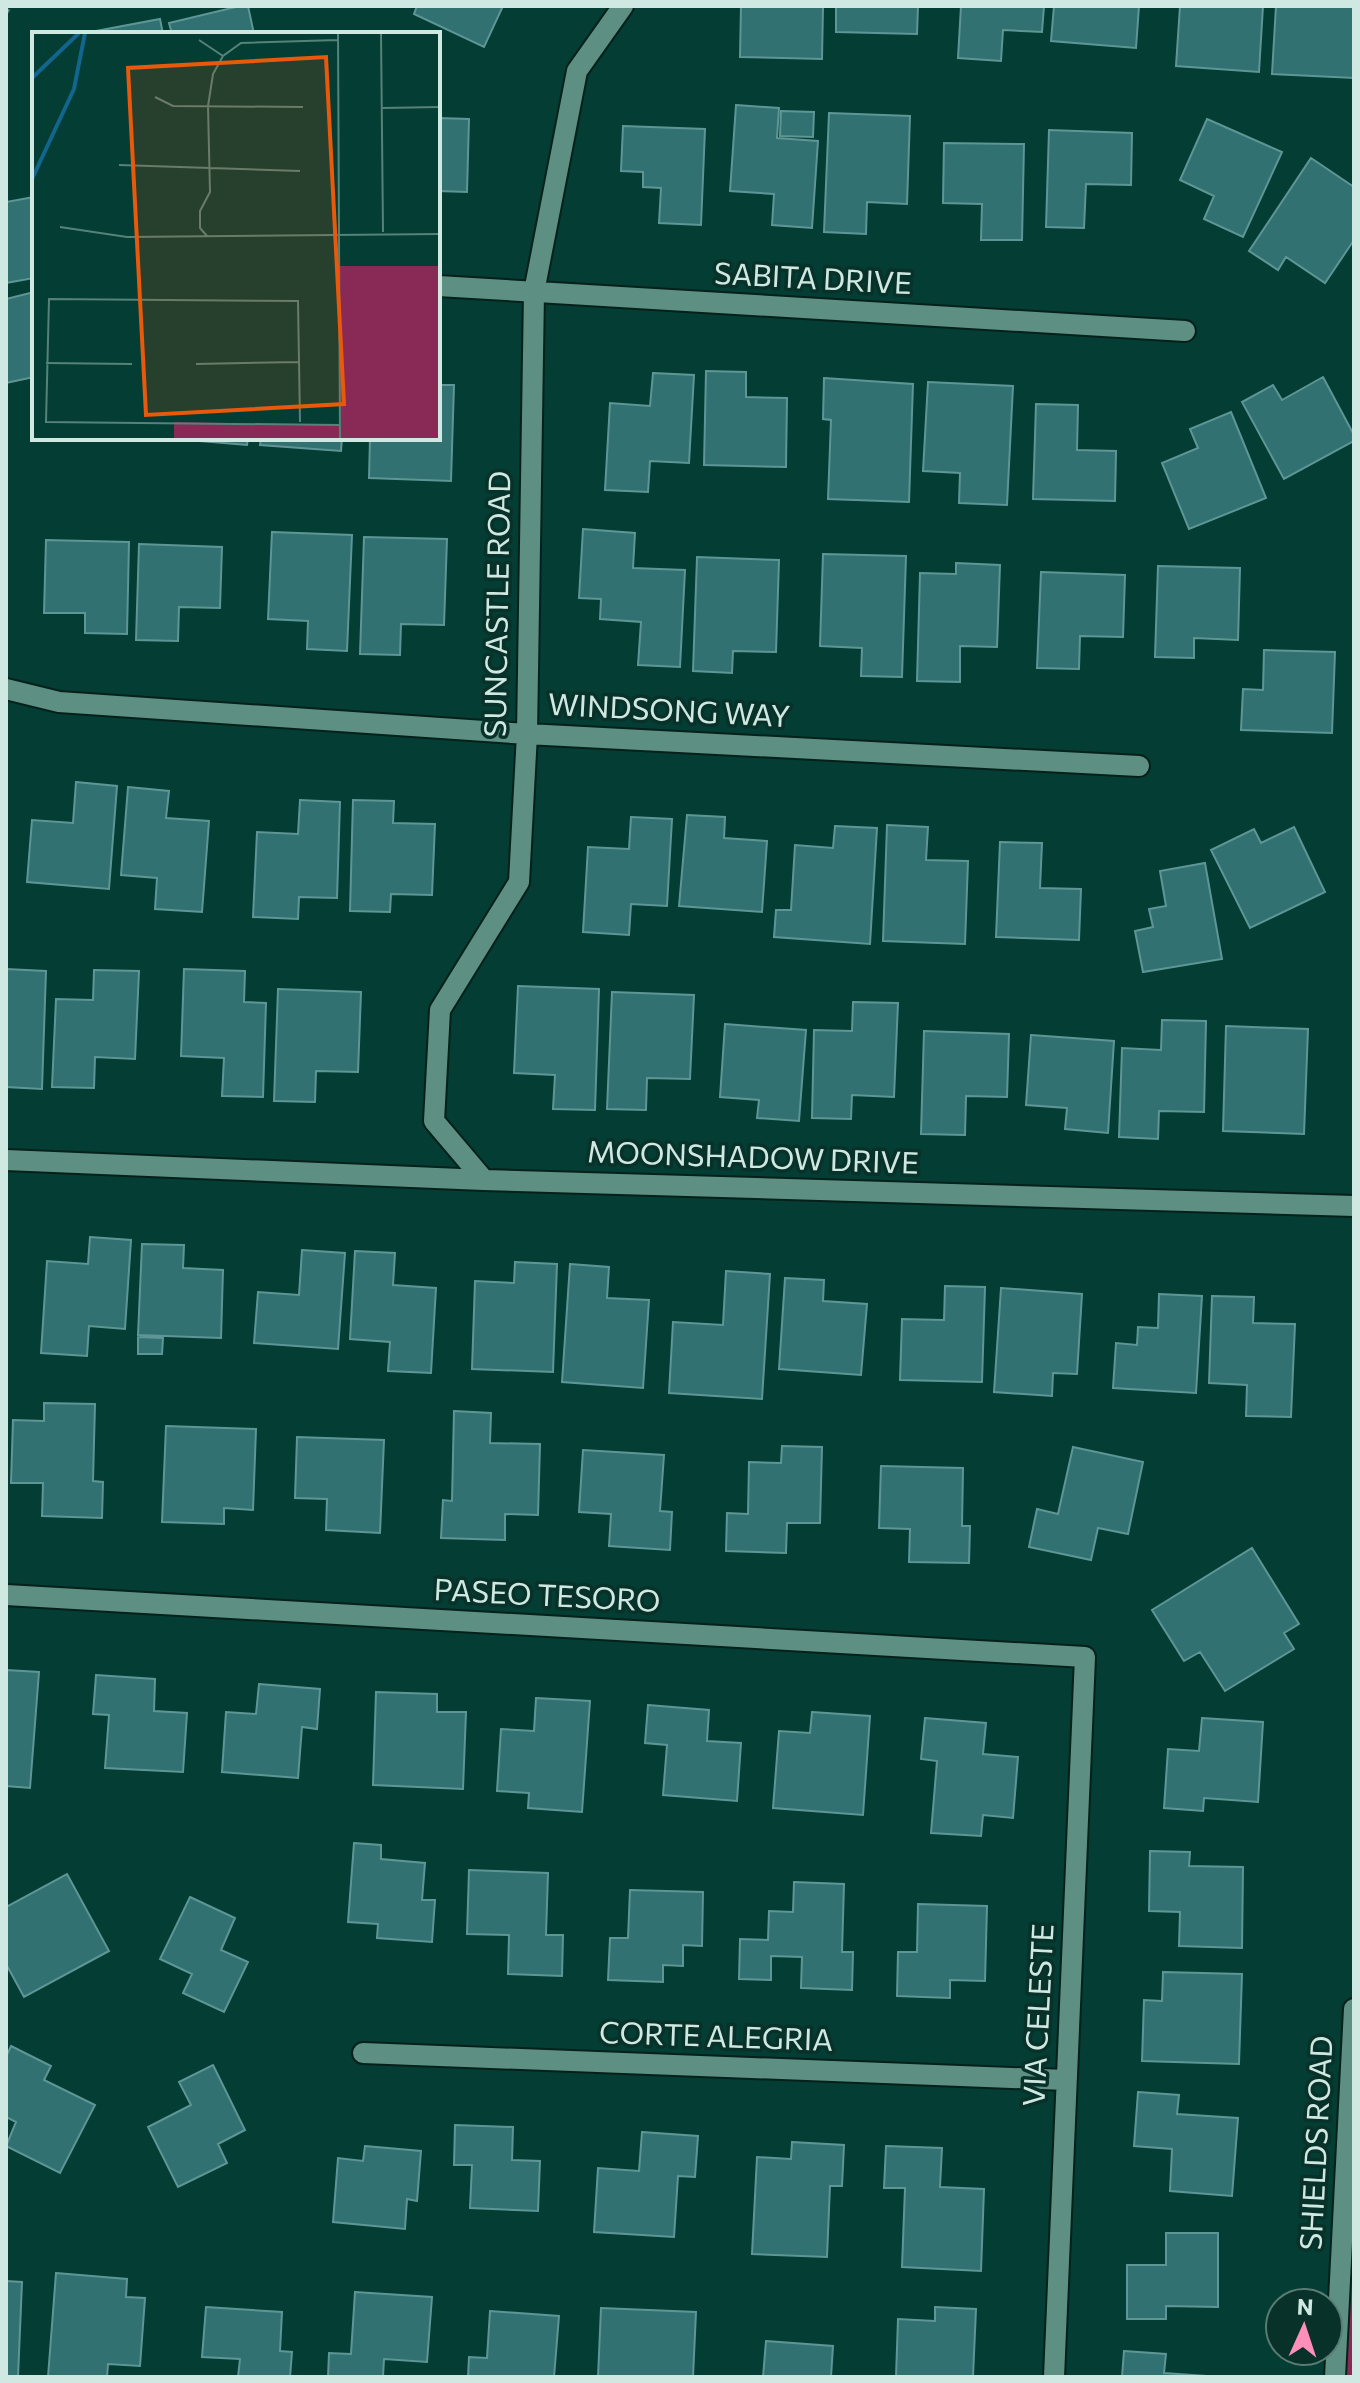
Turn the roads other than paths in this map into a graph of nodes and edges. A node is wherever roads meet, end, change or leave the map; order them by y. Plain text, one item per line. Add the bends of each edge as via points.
1 (623, 6) edge
2 (440, 286) edge
3 (534, 292) junction
4 (1185, 331) dead end
5 (6, 689) edge
6 (527, 734) junction
7 (1139, 766) dead end
8 (6, 1160) edge
9 (484, 1180) junction
10 (1354, 1206) edge
11 (6, 1595) edge
12 (1085, 1657) joint
13 (1354, 2009) edge
14 (363, 2053) dead end
15 (1066, 2080) junction
16 (1054, 2377) edge
17 (1335, 2377) edge

1 - 3 street, SUNCASTLE ROAD via 577,71
2 - 3 street, SABITA DRIVE
3 - 4 street, SABITA DRIVE
3 - 6 street, SUNCASTLE ROAD
5 - 6 street, WINDSONG WAY via 59,702
6 - 7 street, WINDSONG WAY
6 - 9 street, SUNCASTLE ROAD via 519,882 440,1010 434,1121
8 - 9 street, MOONSHADOW DRIVE
9 - 10 street, MOONSHADOW DRIVE
11 - 12 street, PASEO TESORO
12 - 15 street, VIA CELESTE
13 - 17 street, SHIELDS ROAD
14 - 15 street, CORTE ALEGRIA
15 - 16 street, VIA CELESTE

